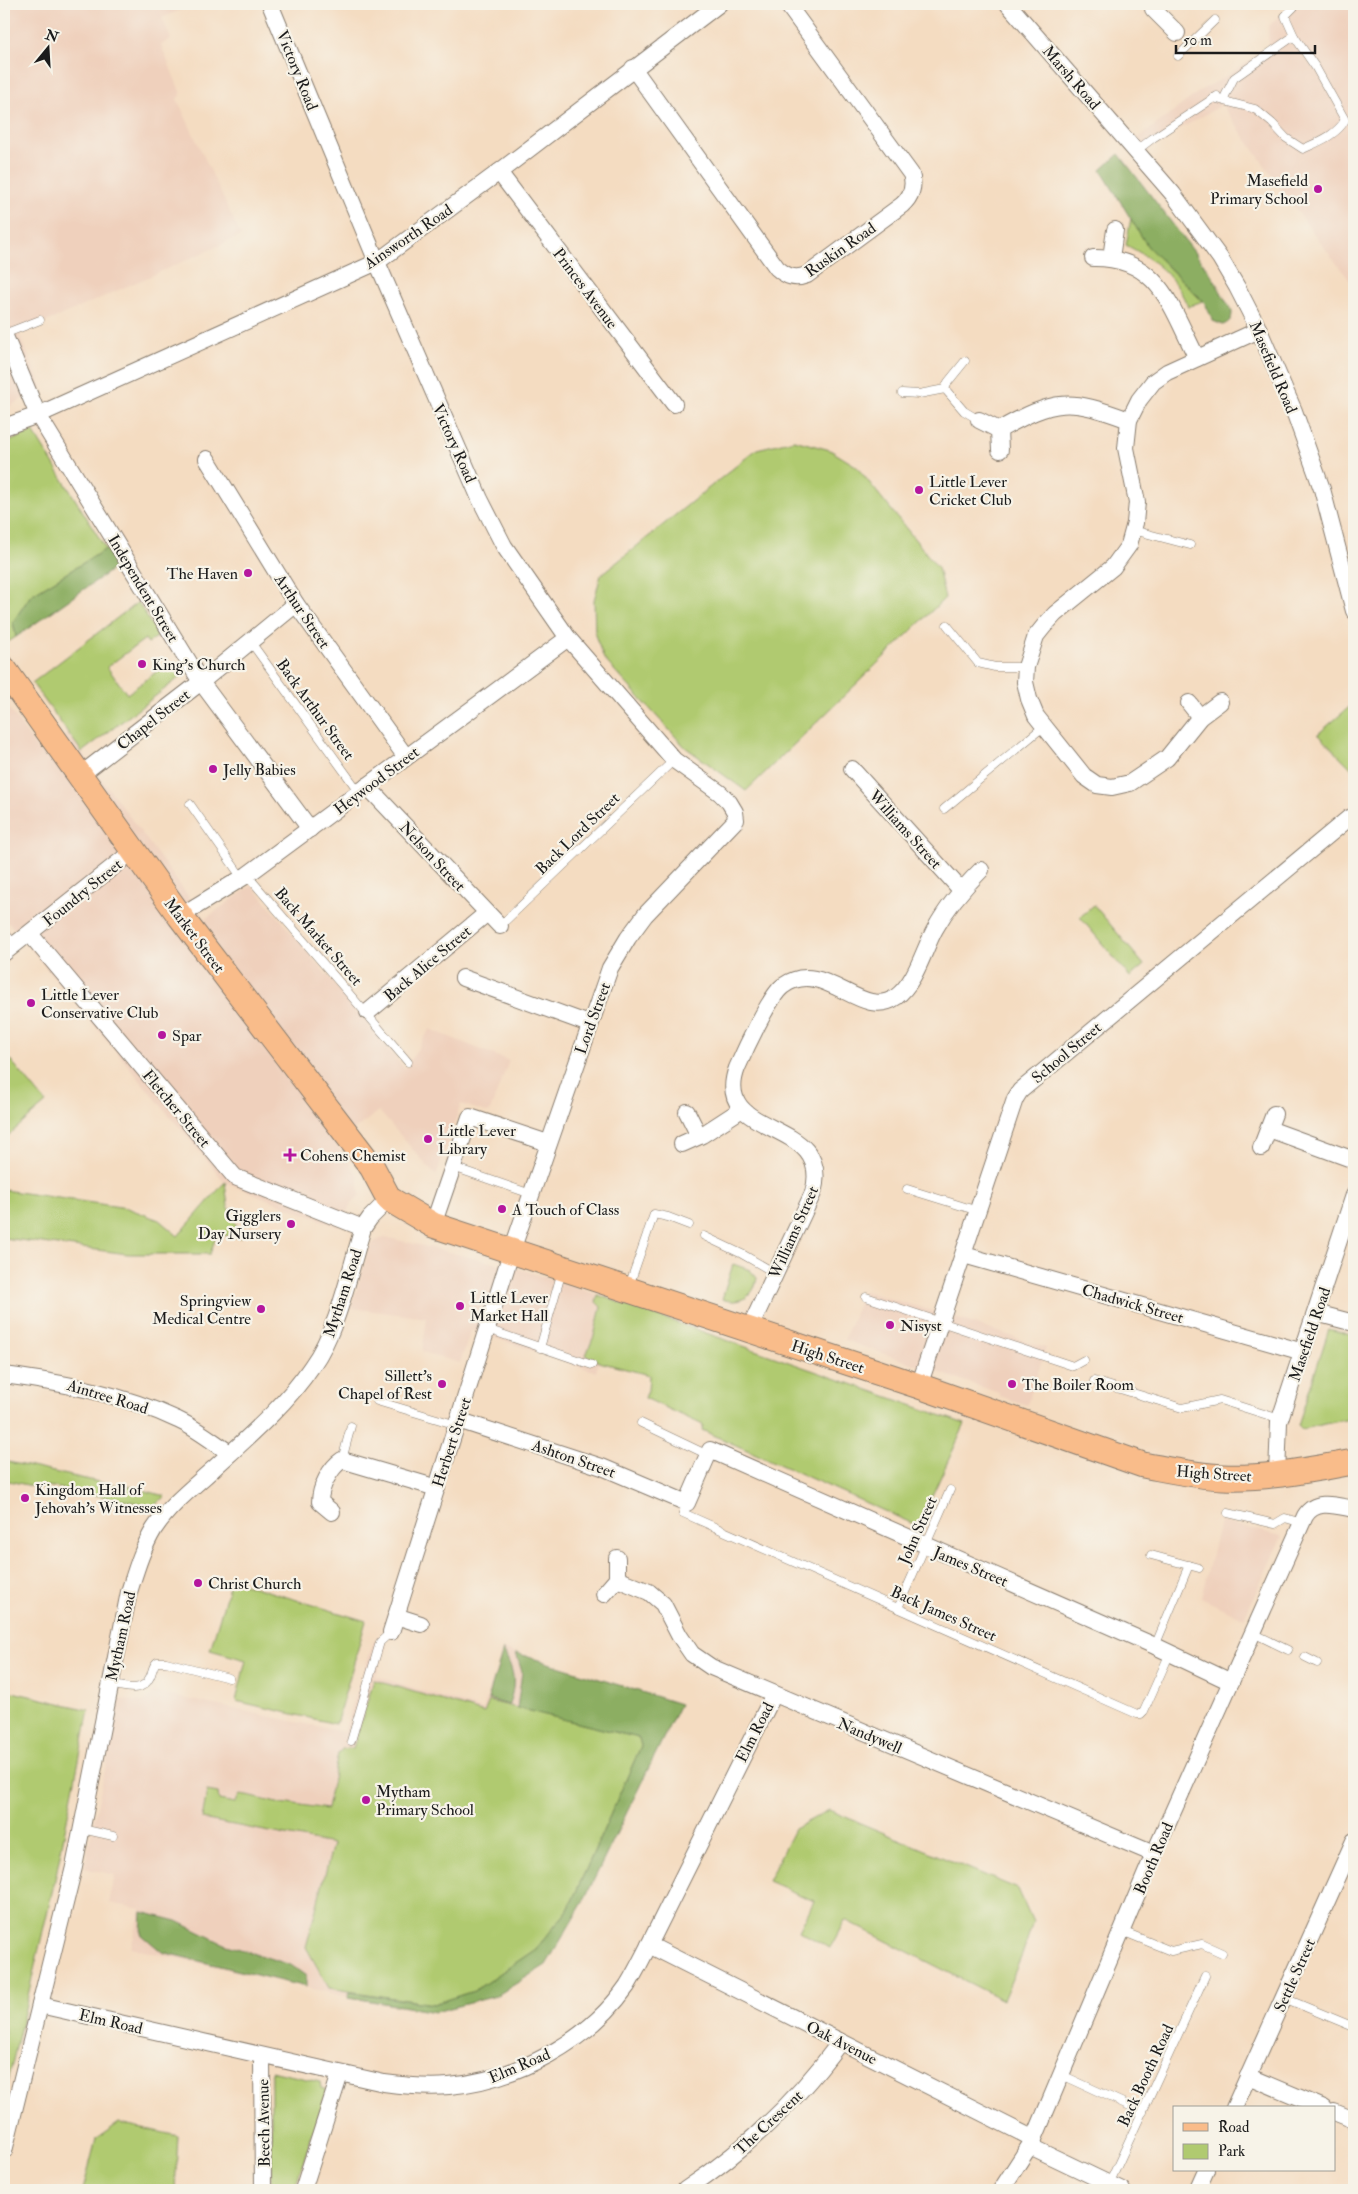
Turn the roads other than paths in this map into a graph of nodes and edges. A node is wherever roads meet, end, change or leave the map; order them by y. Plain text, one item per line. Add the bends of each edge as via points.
1 (270, 4) edge
2 (719, 4) edge
3 (787, 4) edge
4 (1008, 4) edge
5 (1158, 4) edge
6 (1297, 4) edge
7 (1216, 20) dead end
8 (1177, 33) joint
9 (1294, 36) junction
10 (1189, 46) junction
11 (1178, 56) dead end
12 (633, 68) junction
13 (1218, 98) junction
14 (1354, 118) edge
15 (1344, 124) junction
16 (1136, 151) junction
17 (499, 172) junction
18 (1115, 230) dead end
19 (1093, 258) dead end
20 (1110, 258) junction
21 (377, 262) junction
22 (40, 320) dead end
23 (1259, 330) junction
24 (4, 334) edge
25 (1197, 358) junction
26 (966, 361) dead end
27 (945, 389) junction
28 (902, 393) dead end
29 (674, 404) dead end
30 (38, 415) junction
31 (979, 420) joint
32 (1129, 420) junction
33 (4, 427) edge
34 (999, 430) junction
35 (1000, 450) dead end
36 (207, 460) dead end
37 (1134, 530) junction
38 (1190, 546) dead end
39 (296, 604) junction
40 (1354, 611) edge
41 (947, 625) dead end
42 (568, 638) junction
43 (250, 641) junction
44 (1026, 667) junction
45 (4, 669) edge
46 (201, 682) junction
47 (1220, 702) dead end
48 (1189, 703) dead end
49 (1200, 717) junction
50 (1043, 727) junction
51 (406, 757) junction
52 (674, 760) junction
53 (852, 769) dead end
54 (79, 776) junction
55 (363, 789) junction
56 (190, 804) dead end
57 (944, 809) dead end
58 (1354, 816) edge
59 (736, 820) joint
60 (310, 829) junction
61 (134, 851) junction
62 (981, 870) dead end
63 (244, 876) junction
64 (961, 890) junction
65 (487, 913) junction
66 (180, 916) junction
67 (500, 926) joint
68 (4, 932) edge
69 (30, 934) junction
70 (9, 949) edge
71 (464, 978) dead end
72 (368, 1012) junction
73 (590, 1024) junction
74 (408, 1062) dead end
75 (742, 1109) junction
76 (687, 1112) dead end
77 (700, 1136) junction
78 (548, 1143) junction
79 (682, 1144) dead end
80 (1262, 1148) dead end
81 (1354, 1160) edge
82 (453, 1167) junction
83 (907, 1189) dead end
84 (531, 1194) junction
85 (1354, 1195) edge
86 (389, 1199) junction
87 (978, 1211) junction
88 (689, 1225) dead end
89 (433, 1226) junction
90 (363, 1228) junction
91 (704, 1236) dead end
92 (511, 1253) junction
93 (964, 1255) junction
94 (562, 1269) junction
95 (775, 1274) junction
96 (628, 1289) junction
97 (866, 1296) dead end
98 (1316, 1312) junction
99 (941, 1321) junction
100 (1354, 1323) edge
101 (487, 1330) junction
102 (749, 1330) junction
103 (540, 1348) junction
104 (1303, 1352) junction
105 (1084, 1360) dead end
106 (592, 1365) dead end
107 (4, 1375) edge
108 (1094, 1381) dead end
109 (919, 1386) junction
110 (376, 1401) dead end
111 (1280, 1419) junction
112 (458, 1422) junction
113 (641, 1423) dead end
114 (351, 1426) dead end
115 (709, 1452) junction
116 (230, 1453) junction
117 (342, 1460) junction
118 (1354, 1462) edge
119 (1277, 1475) junction
120 (437, 1488) junction
121 (950, 1490) dead end
122 (687, 1503) junction
123 (1354, 1508) edge
124 (332, 1512) dead end
125 (1228, 1513) dead end
126 (1302, 1523) junction
127 (925, 1546) junction
128 (1151, 1555) dead end
129 (617, 1558) dead end
130 (1189, 1565) junction
131 (1199, 1568) dead end
132 (617, 1579) junction
133 (604, 1594) dead end
134 (898, 1608) junction
135 (396, 1616) junction
136 (422, 1624) dead end
137 (391, 1632) joint
138 (1253, 1633) junction
139 (1155, 1646) junction
140 (1288, 1650) dead end
141 (1170, 1653) junction
142 (1305, 1657) dead end
143 (1316, 1663) dead end
144 (229, 1678) dead end
145 (1231, 1682) junction
146 (110, 1684) junction
147 (774, 1694) junction
148 (351, 1742) dead end
149 (82, 1829) junction
150 (113, 1836) dead end
151 (1354, 1841) edge
152 (1154, 1854) junction
153 (1122, 1931) junction
154 (649, 1946) junction
155 (1222, 1952) dead end
156 (1205, 1976) dead end
157 (1284, 1998) junction
158 (40, 2005) junction
159 (1354, 2027) edge
160 (840, 2042) junction
161 (262, 2056) junction
162 (340, 2074) junction
163 (1062, 2075) junction
164 (1248, 2076) junction
165 (1235, 2106) edge
166 (1319, 2106) edge
167 (1143, 2112) junction
168 (1336, 2113) edge
169 (1354, 2120) edge
170 (1032, 2142) junction
171 (4, 2151) edge
172 (1205, 2172) edge
173 (1115, 2187) edge
174 (263, 2190) edge
175 (303, 2190) edge
176 (685, 2190) edge
177 (1001, 2190) edge
178 (1197, 2190) edge

1 - 21 street, Victory Road
2 - 12 street, Ainsworth Road
3 - 12 street, Ruskin Road via 913,181 902,205 800,278 784,274 777,268
4 - 16 street, Marsh Road
5 - 8 street via 1153,9
6 - 9 lane via 1285,16
7 - 10 lane
8 - 10 lane
9 - 13 lane via 1234,78
9 - 15 lane via 1340,108
10 - 11 lane
12 - 17 street, Ainsworth Road
13 - 15 lane via 1256,109 1286,138 1303,149
13 - 16 lane
14 - 15 lane
16 - 23 street, Masefield Road via 1220,258
17 - 21 street, Ainsworth Road
17 - 29 street, Princes Avenue
18 - 20 street
19 - 20 street
20 - 25 street via 1129,263 1159,284
21 - 30 street, Ainsworth Road
21 - 42 street, Victory Road via 480,499 504,546
22 - 24 lane
23 - 25 street
23 - 40 street, Masefield Road via 1294,411 1322,489
24 - 30 street, Independent Street
25 - 32 street via 1153,382 1138,400
26 - 27 lane
27 - 28 lane via 919,394
27 - 31 lane via 964,410
30 - 33 street, Ainsworth Road
30 - 46 street, Independent Street
31 - 34 street
32 - 34 street via 1084,405 1056,404
32 - 37 street via 1126,448 1136,502
34 - 35 street
36 - 39 street, Arthur Street
37 - 38 lane
37 - 44 street via 1129,545 1113,567 1055,614 1036,636
39 - 43 street, Chapel Street
39 - 51 street, Arthur Street
41 - 44 lane via 978,663 995,667
42 - 51 street, Heywood Street
42 - 52 street, Victory Road
43 - 46 street, Chapel Street
43 - 55 lane, Back Arthur Street
44 - 50 street via 1029,699
45 - 54 main road, Market Street
46 - 54 street, Chapel Street
46 - 60 street, Independent Street
47 - 49 street
48 - 49 street
49 - 50 street via 1167,758 1130,783 1112,787 1097,785 1084,776
50 - 57 lane
51 - 55 street, Heywood Street
52 - 59 street, Victory Road via 720,793 729,802
52 - 67 lane, Back Lord Street
53 - 64 street, Williams Street
54 - 61 main road, Market Street
55 - 60 street, Heywood Street
55 - 65 street, Nelson Street
56 - 63 lane, Back Market Street
58 - 87 street, School Street via 1020,1091
59 - 73 street, Lord Street via 645,915 628,938 610,968
60 - 63 street, Heywood Street
61 - 66 main road, Market Street
61 - 69 street, Foundry Street
62 - 64 street
63 - 66 street, Heywood Street
63 - 72 lane, Back Market Street
64 - 75 street via 936,927 908,986 895,998 880,1003 860,999 816,978 801,978 783,986 772,999 735,1075 735,1094
65 - 67 street, Nelson Street
65 - 72 street, Back Alice Street
66 - 86 main road, Market Street via 372,1167
68 - 70 lane
69 - 70 street, Foundry Street
69 - 90 street, Fletcher Street via 235,1177
71 - 73 street via 487,978
72 - 74 lane, Back Market Street
73 - 78 street, Lord Street
75 - 77 street
75 - 95 street, Williams Street via 801,1145 809,1153 816,1171 813,1193
76 - 77 street
77 - 79 street
78 - 82 street via 470,1117
78 - 84 street, Lord Street
80 - 81 street via 1271,1121
82 - 84 lane
82 - 89 street
83 - 87 lane
84 - 92 street, Lord Street
85 - 98 street, Masefield Road
86 - 89 main road, High Street
86 - 90 street, Mytham Road
87 - 93 street, School Street
88 - 96 lane via 654,1214
89 - 92 main road, High Street
90 - 116 street, Mytham Road via 332,1327 313,1365 286,1398
91 - 95 lane
92 - 94 main road, High Street
92 - 101 street, Herbert Street
93 - 99 street, School Street
93 - 104 street, Chadwick Street
94 - 96 main road, High Street
94 - 103 lane
95 - 102 street, Williams Street
96 - 102 main road, High Street
97 - 99 lane
98 - 100 street
98 - 104 street, Masefield Road
99 - 105 lane via 1073,1366
99 - 109 street, School Street
101 - 103 lane
101 - 112 street, Herbert Street
102 - 109 main road, High Street
103 - 106 lane
104 - 111 street, Masefield Road
107 - 116 street, Aintree Road via 59,1382 125,1398 180,1421
108 - 111 lane via 1182,1408 1220,1400
109 - 119 main road, High Street via 1143,1464 1181,1473 1223,1477
110 - 112 lane
111 - 119 street, Masefield Road
112 - 120 street, Herbert Street
112 - 122 street, Ashton Street via 602,1467
113 - 115 lane
114 - 117 lane
115 - 122 street
115 - 127 street, James Street
116 - 146 street, Mytham Road via 175,1503 141,1553 129,1592
117 - 120 street
117 - 124 street via 322,1487 320,1495 320,1502
118 - 119 main road, High Street
120 - 135 street, Herbert Street
121 - 127 lane, John Street
122 - 134 lane, Back James Street via 683,1513
123 - 126 street, Booth Road via 1314,1506
125 - 126 lane via 1275,1524 1285,1518
126 - 138 street, Booth Road
127 - 134 lane, John Street
127 - 139 street, James Street
128 - 130 lane
129 - 132 street
130 - 131 lane
130 - 139 lane
132 - 133 street
132 - 147 street, Nandywell via 649,1592 663,1604 678,1636 692,1654 710,1667
134 - 141 lane, Back James Street via 1137,1714 1144,1711
135 - 136 street
135 - 137 street, Herbert Street
137 - 148 lane via 380,1642
138 - 140 lane
138 - 145 street, Booth Road
139 - 141 street, James Street
141 - 145 street, James Street
142 - 143 lane
144 - 146 lane via 157,1662 142,1687 134,1689
145 - 152 street, Booth Road
146 - 149 street, Mytham Road
147 - 152 street, Nandywell
147 - 154 street, Elm Road
149 - 150 lane
149 - 158 street, Mytham Road
151 - 157 street, Settle Street
152 - 153 street, Booth Road
153 - 155 lane via 1171,1951 1202,1944
153 - 163 street, Booth Road
154 - 160 street, Oak Avenue
154 - 162 street, Elm Road via 626,1986 596,2019 551,2053 526,2066 492,2078 449,2086 384,2083
156 - 167 lane, Back Booth Road
157 - 159 lane
157 - 164 street, Settle Street
158 - 161 street, Elm Road
158 - 171 street, Mytham Road
160 - 170 street, Oak Avenue
160 - 176 street, The Crescent via 784,2111 717,2168
161 - 162 street, Elm Road
161 - 174 street, Beech Avenue
162 - 175 street
163 - 167 lane
163 - 170 street, Booth Road
164 - 165 street, Settle Street
164 - 166 street
167 - 173 lane, Back Booth Road
168 - 169 street
170 - 173 street, Oak Avenue
170 - 177 street, Booth Road
172 - 178 street

